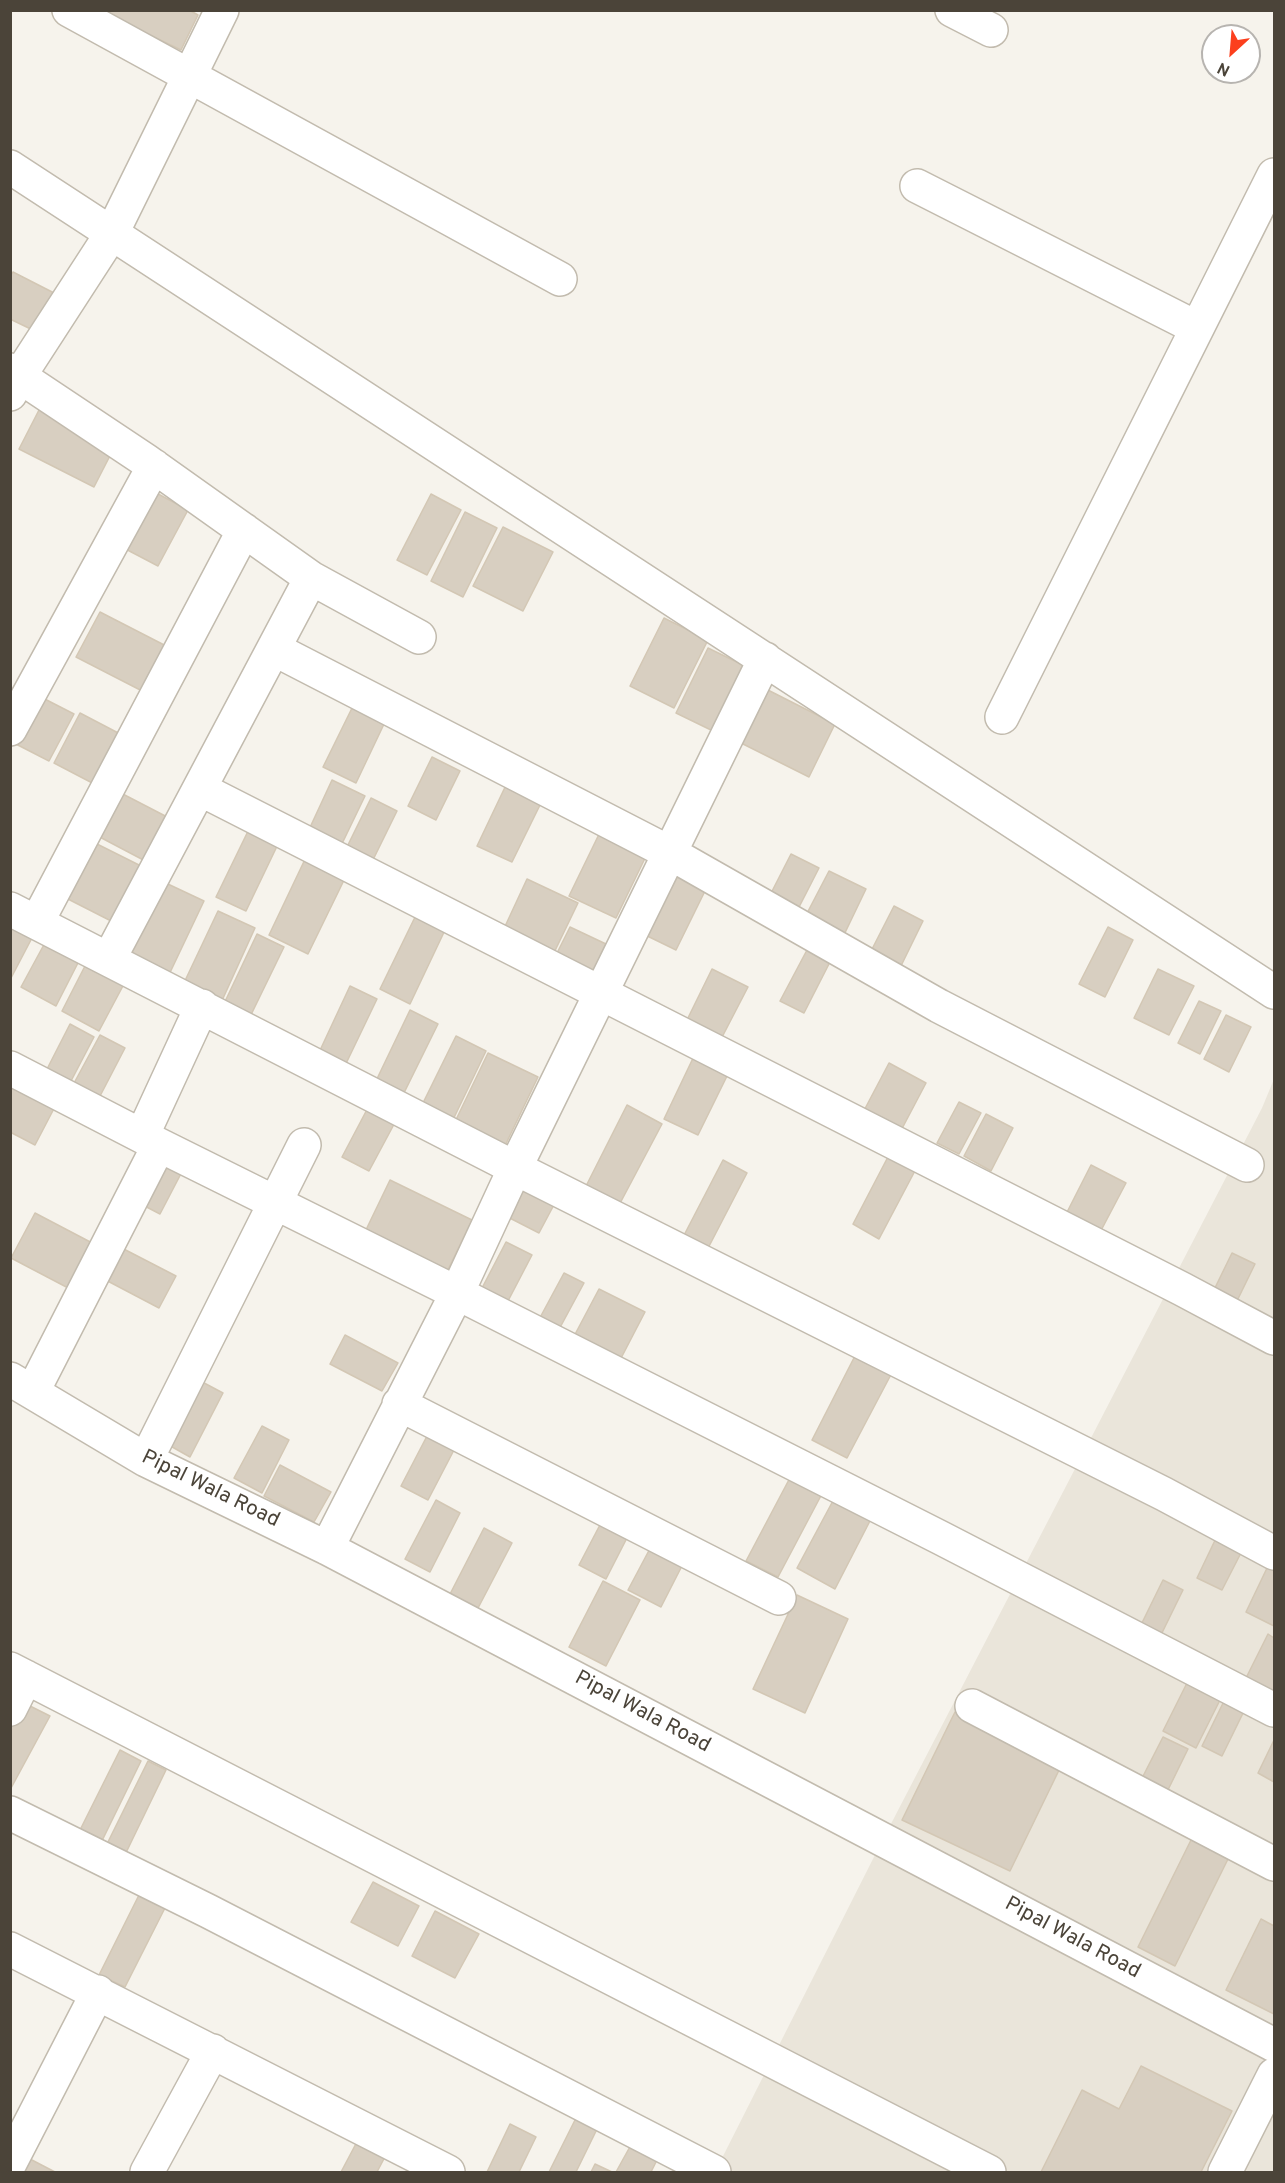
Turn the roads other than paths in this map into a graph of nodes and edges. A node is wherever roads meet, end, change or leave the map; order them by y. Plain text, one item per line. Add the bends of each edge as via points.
1 (69, 10) edge
2 (222, 10) edge
3 (952, 10) edge
4 (991, 30) dead end
5 (190, 78) junction
6 (10, 167) edge
7 (1275, 175) edge
8 (916, 186) dead end
9 (112, 233) junction
10 (560, 279) dead end
11 (1197, 328) junction
12 (14, 380) edge
13 (154, 466) junction
14 (244, 530) junction
15 (311, 579) junction
16 (419, 637) dead end
17 (274, 650) junction
18 (765, 659) junction
19 (1002, 717) dead end
20 (10, 729) edge
21 (200, 789) junction
22 (670, 853) junction
23 (24, 915) edge
24 (109, 959) junction
25 (601, 992) junction
26 (1275, 992) edge
27 (202, 1006) junction
28 (10, 1068) edge
29 (150, 1141) junction
30 (304, 1145) dead end
31 (1247, 1165) dead end
32 (515, 1168) junction
33 (275, 1202) junction
34 (457, 1293) junction
35 (1275, 1338) edge
36 (22, 1385) edge
37 (399, 1404) junction
38 (146, 1460) junction
39 (327, 1548) junction
40 (1275, 1553) edge
41 (779, 1598) dead end
42 (18, 1673) edge
43 (972, 1706) dead end
44 (10, 1709) edge
45 (1275, 1710) edge
46 (10, 1813) edge
47 (1275, 1864) edge
48 (10, 1949) edge
49 (98, 1992) junction
50 (1275, 2045) edge
51 (213, 2051) junction
52 (1275, 2075) edge
53 (10, 2163) edge
54 (147, 2172) edge
55 (448, 2172) edge
56 (714, 2172) edge
57 (989, 2172) edge
58 (1225, 2172) edge

1 - 5 street
2 - 5 street
3 - 4 street
5 - 9 street
5 - 10 street
6 - 9 street
7 - 11 street
8 - 11 street
9 - 12 street
9 - 18 street
11 - 19 street
12 - 13 street
13 - 14 street
13 - 20 street
14 - 15 street
14 - 23 street
15 - 16 street
15 - 17 street
17 - 21 street
17 - 22 street
18 - 22 street
18 - 26 street
21 - 24 street
21 - 25 street
22 - 25 street
22 - 31 street via 939,1006
23 - 24 street
24 - 27 street
25 - 32 street
25 - 35 street
27 - 29 street
27 - 32 street
28 - 29 street
29 - 33 street
29 - 36 street
30 - 33 street
32 - 34 street
32 - 40 street
33 - 34 street
33 - 38 street
34 - 37 street
34 - 45 street
36 - 38 street, Pipal Wala Road
37 - 39 street
37 - 41 street
38 - 39 street, Pipal Wala Road
39 - 50 street, Pipal Wala Road
42 - 44 street
42 - 57 street
43 - 47 street
46 - 56 street
48 - 49 street
49 - 51 street
49 - 53 street
51 - 54 street
51 - 55 street
52 - 58 street

